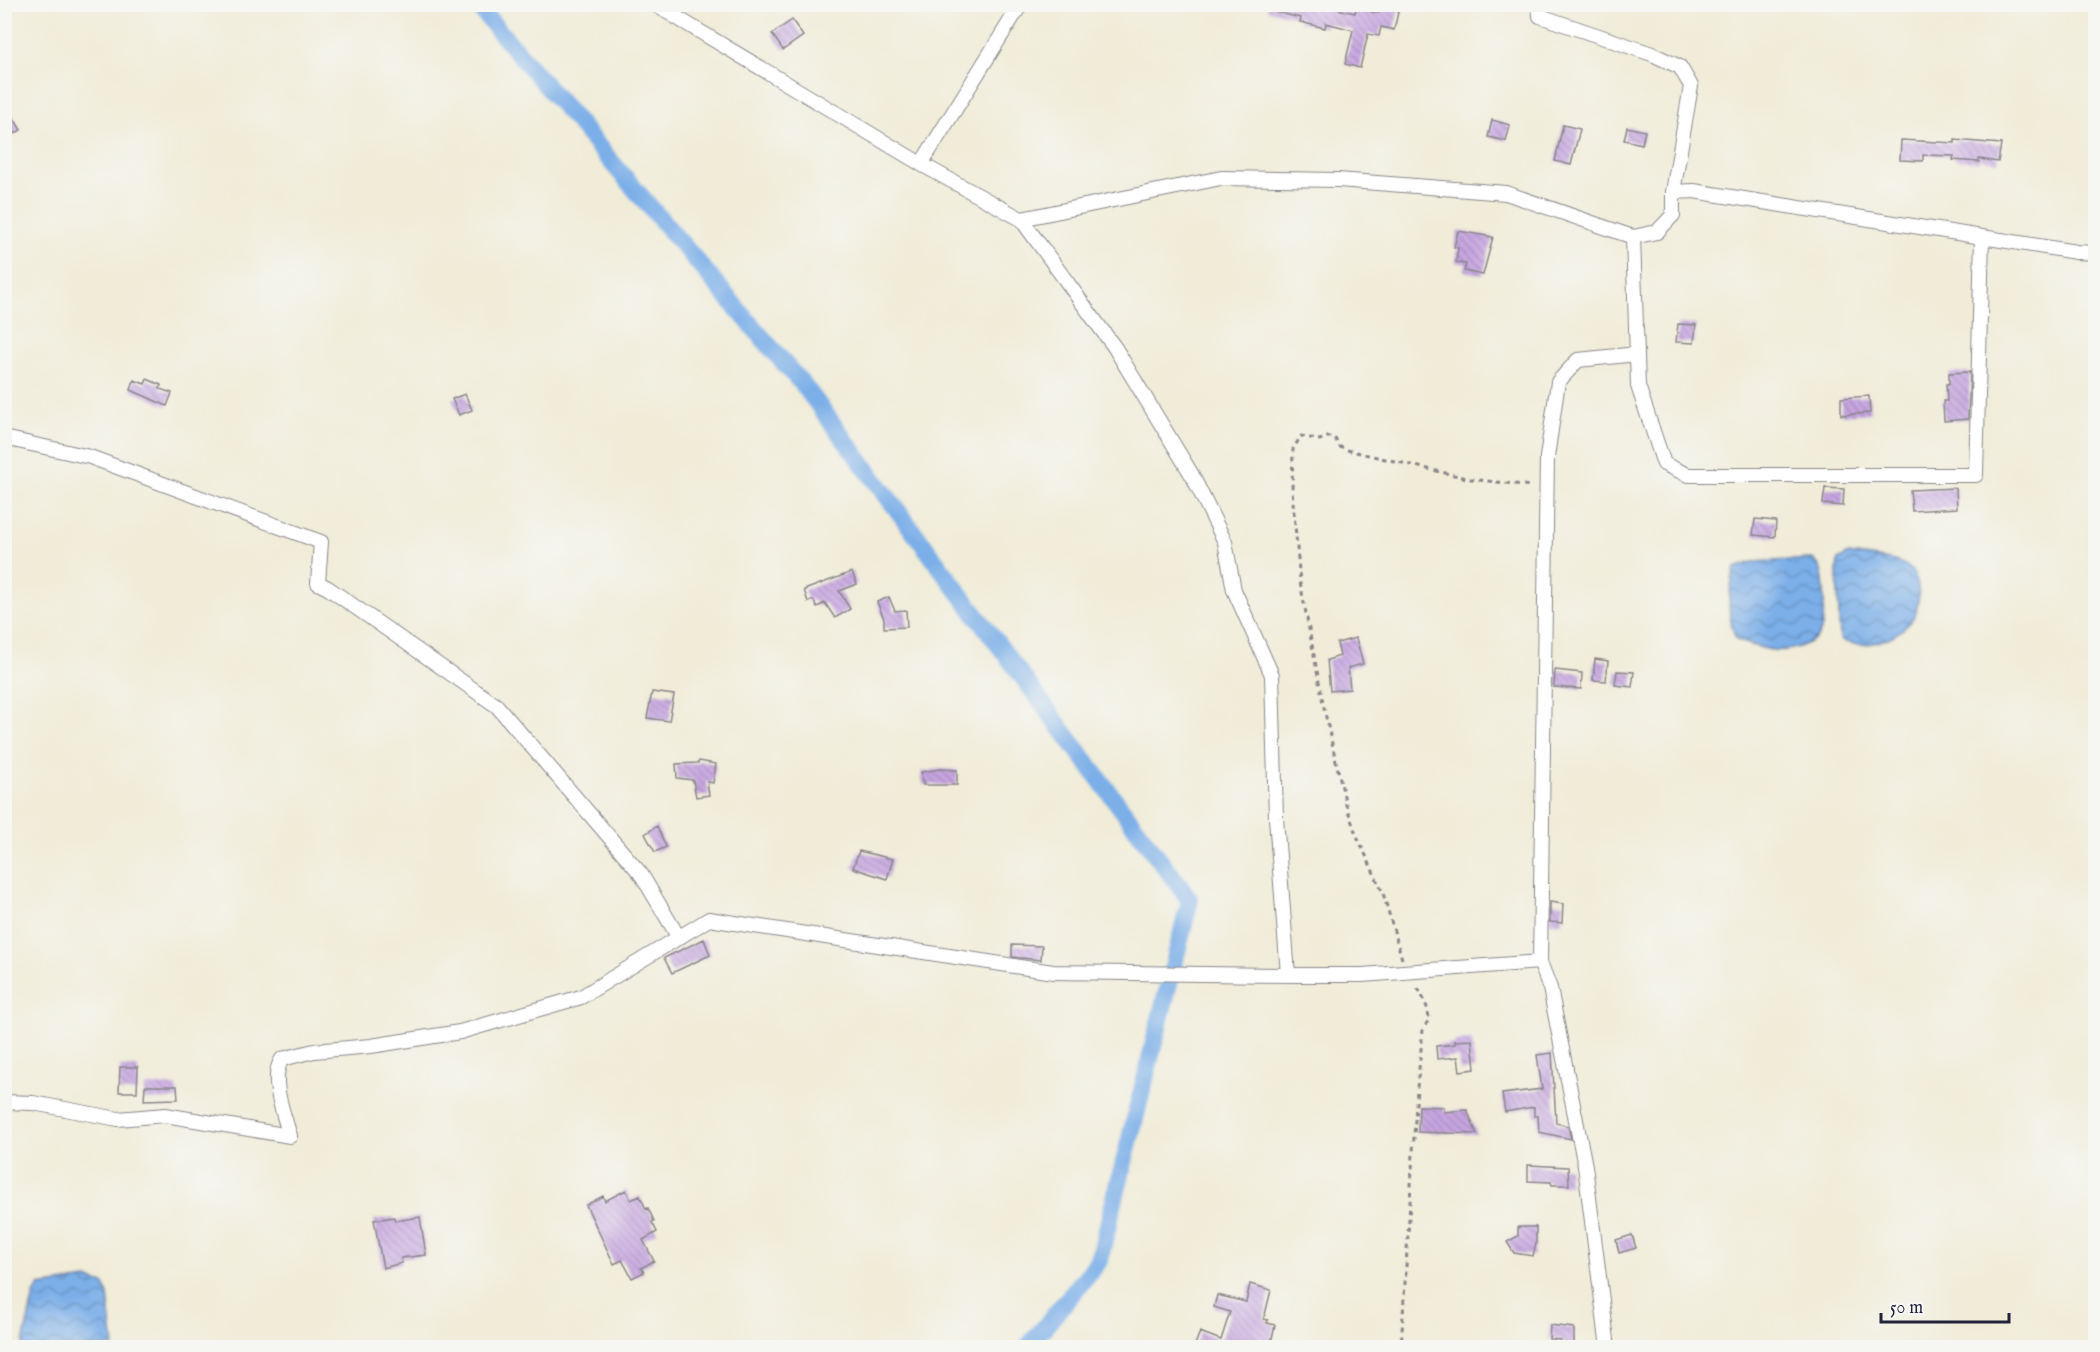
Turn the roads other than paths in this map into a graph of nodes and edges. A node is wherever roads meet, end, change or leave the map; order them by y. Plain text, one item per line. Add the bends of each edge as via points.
1 (654, 4) edge
2 (1021, 4) edge
3 (1539, 4) edge
4 (921, 164) junction
5 (1673, 192) junction
6 (1021, 219) junction
7 (1633, 237) junction
8 (1982, 237) junction
9 (2096, 253) edge
10 (1637, 354) junction
11 (4, 438) edge
12 (679, 938) junction
13 (1540, 962) junction
14 (1288, 975) junction
15 (4, 1102) edge
16 (1608, 1347) edge

1 - 4 street
2 - 4 street
3 - 5 street via 1540,16 1680,67 1691,86
4 - 6 street
5 - 7 street via 1673,215 1657,232
5 - 8 street via 1694,191
6 - 7 street via 1221,178 1338,180 1506,193
6 - 14 street via 1114,348 1191,475 1226,542 1234,590 1272,675 1276,818
7 - 10 street
8 - 9 street
8 - 10 street via 1976,475 1688,475 1665,464 1638,386
10 - 13 street via 1578,360 1558,382 1546,488
11 - 12 street via 90,457 321,542 318,583 497,706 641,873
12 - 14 street via 709,919 1053,972
12 - 15 street via 581,997 460,1032 314,1051 282,1059 276,1077 290,1136 165,1115 118,1119 33,1103
13 - 14 street via 1406,973
13 - 16 street via 1550,988 1585,1166

